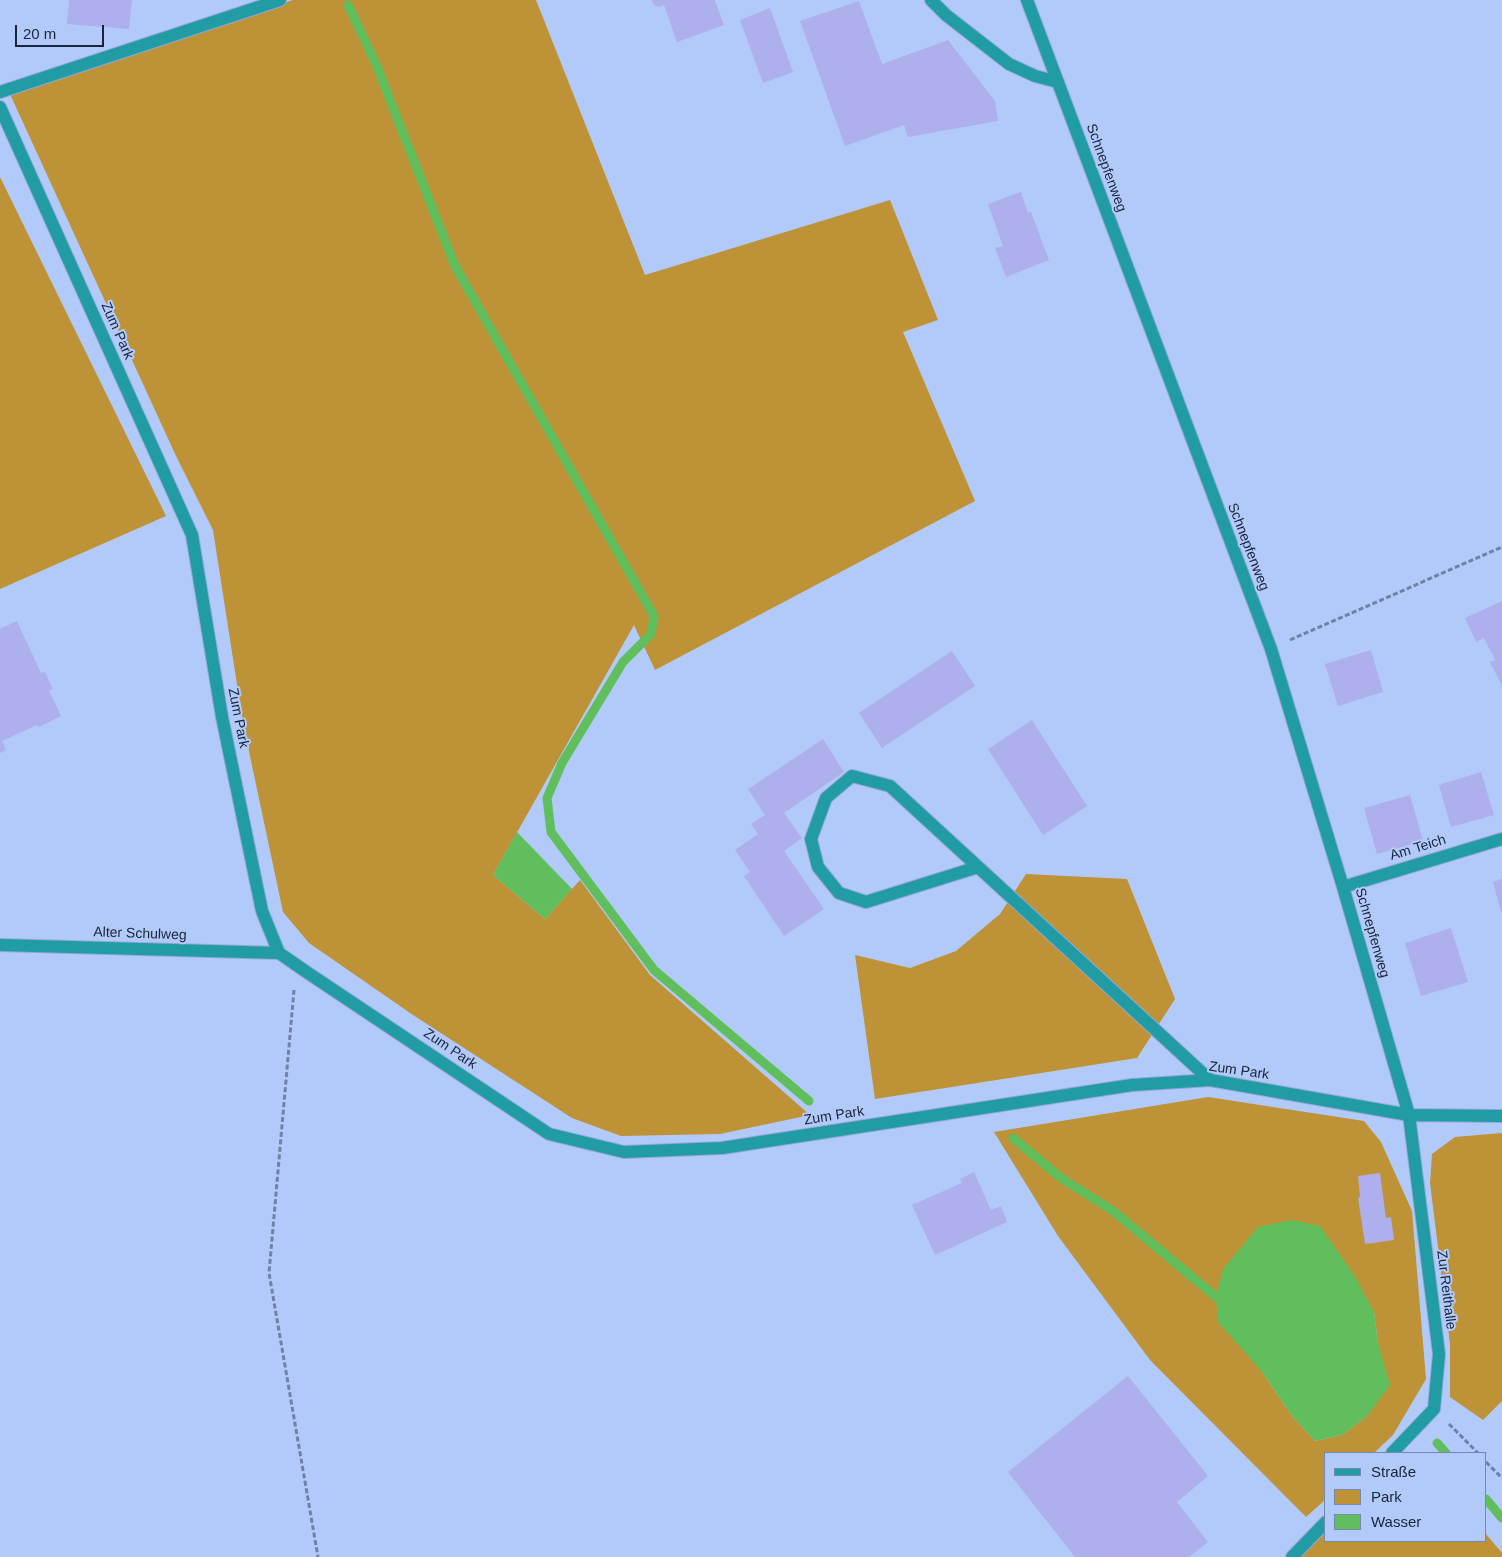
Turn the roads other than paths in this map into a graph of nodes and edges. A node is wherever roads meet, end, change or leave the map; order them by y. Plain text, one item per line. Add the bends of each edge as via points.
1 (280, 0) edge
2 (931, 0) edge
3 (1028, 0) edge
4 (1058, 82) junction
5 (0, 92) edge
6 (0, 107) edge
7 (1502, 839) edge
8 (978, 867) junction
9 (1343, 887) junction
10 (0, 945) edge
11 (278, 953) junction
12 (1210, 1080) junction
13 (1409, 1115) junction
14 (1502, 1116) edge
15 (1393, 1452) edge
16 (1324, 1524) edge
17 (1292, 1557) edge

1 - 5 street
2 - 4 street via 1008,64
3 - 4 street, Schnepfenweg
4 - 9 street, Schnepfenweg via 1271,649
6 - 11 street, Zum Park via 192,535 222,717 246,834 262,911
7 - 9 street, Am Teich
8 - 8 street via 866,902 838,893 818,867 811,839 826,798 852,776 890,786
8 - 12 street
9 - 13 street, Schnepfenweg
10 - 11 street, Alter Schulweg
11 - 12 street, Zum Park via 549,1134 624,1152 722,1148 1132,1085
12 - 13 street, Zum Park
13 - 14 street, Zum Park
13 - 15 street, Zur Reithalle via 1439,1354 1434,1409
16 - 17 street

